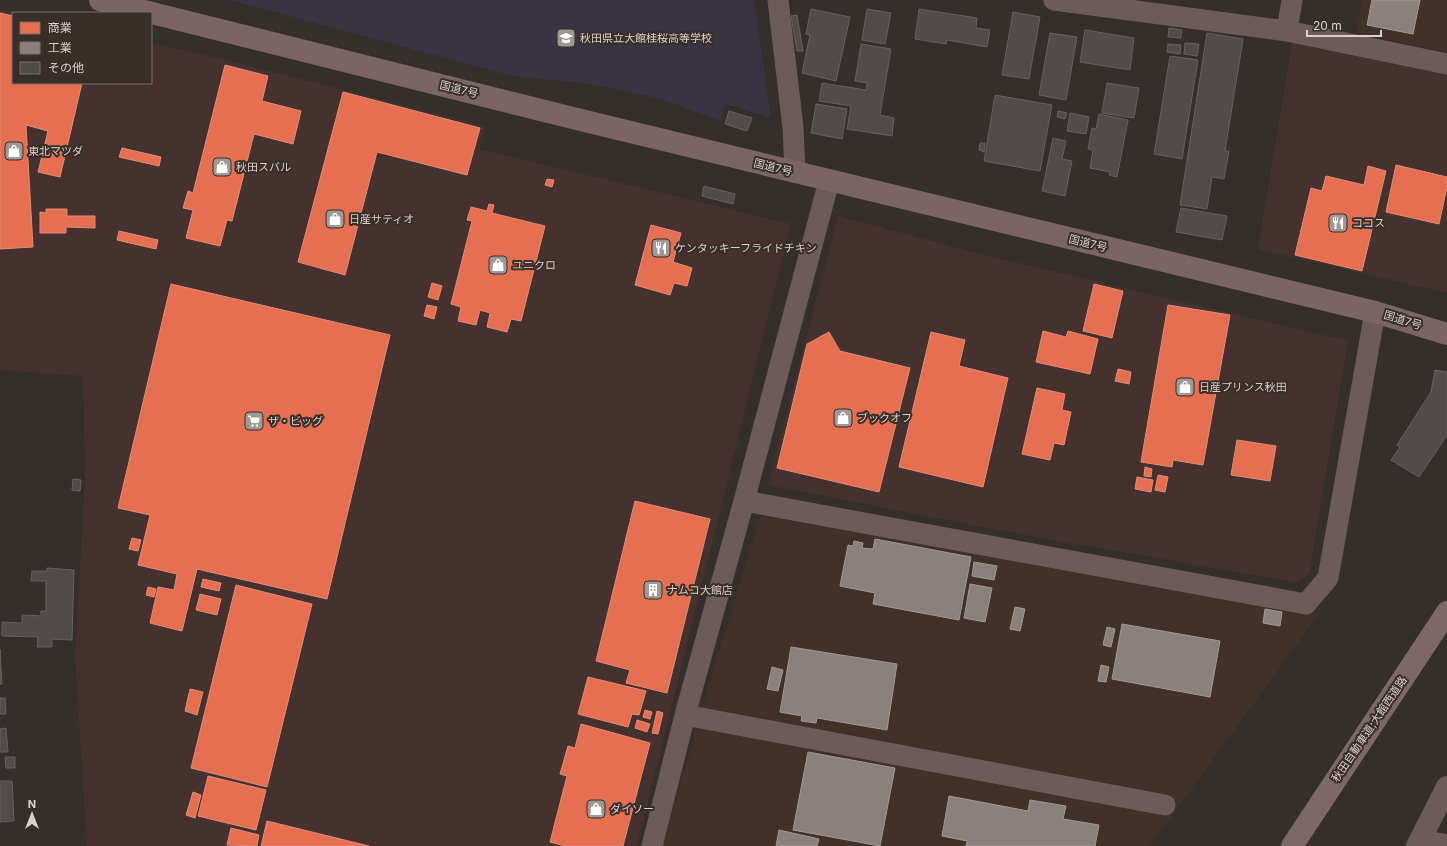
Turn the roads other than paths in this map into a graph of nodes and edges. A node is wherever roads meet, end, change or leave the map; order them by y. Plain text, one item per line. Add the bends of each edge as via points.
1 (100, 0) edge
2 (778, 0) edge
3 (1054, 0) edge
4 (1292, 0) edge
5 (149, 12) edge
6 (152, 13) edge
7 (1288, 30) junction
8 (1447, 64) edge
9 (796, 172) junction
10 (829, 181) junction
11 (1375, 312) junction
12 (1447, 334) edge
13 (744, 501) junction
14 (1447, 612) edge
15 (685, 715) junction
16 (1351, 755) junction
17 (1447, 787) edge
18 (1165, 805) dead end
19 (1419, 843) edge
20 (1447, 845) edge
21 (652, 846) edge
22 (1279, 846) edge
23 (1292, 846) edge

1 - 5 highway, 国道7号
2 - 9 street
3 - 7 street
4 - 7 street
6 - 9 highway, 国道7号
7 - 8 street
9 - 10 highway, 国道7号
10 - 11 highway, 国道7号
10 - 13 street
11 - 12 highway, 国道7号
11 - 13 street via 1328,578 1306,604
13 - 15 street
14 - 16 highway, 秋田自動車道;大館西道路
15 - 18 street
15 - 21 street
16 - 22 highway
16 - 23 highway, 秋田自動車道;大館西道路
17 - 19 street
19 - 20 street

